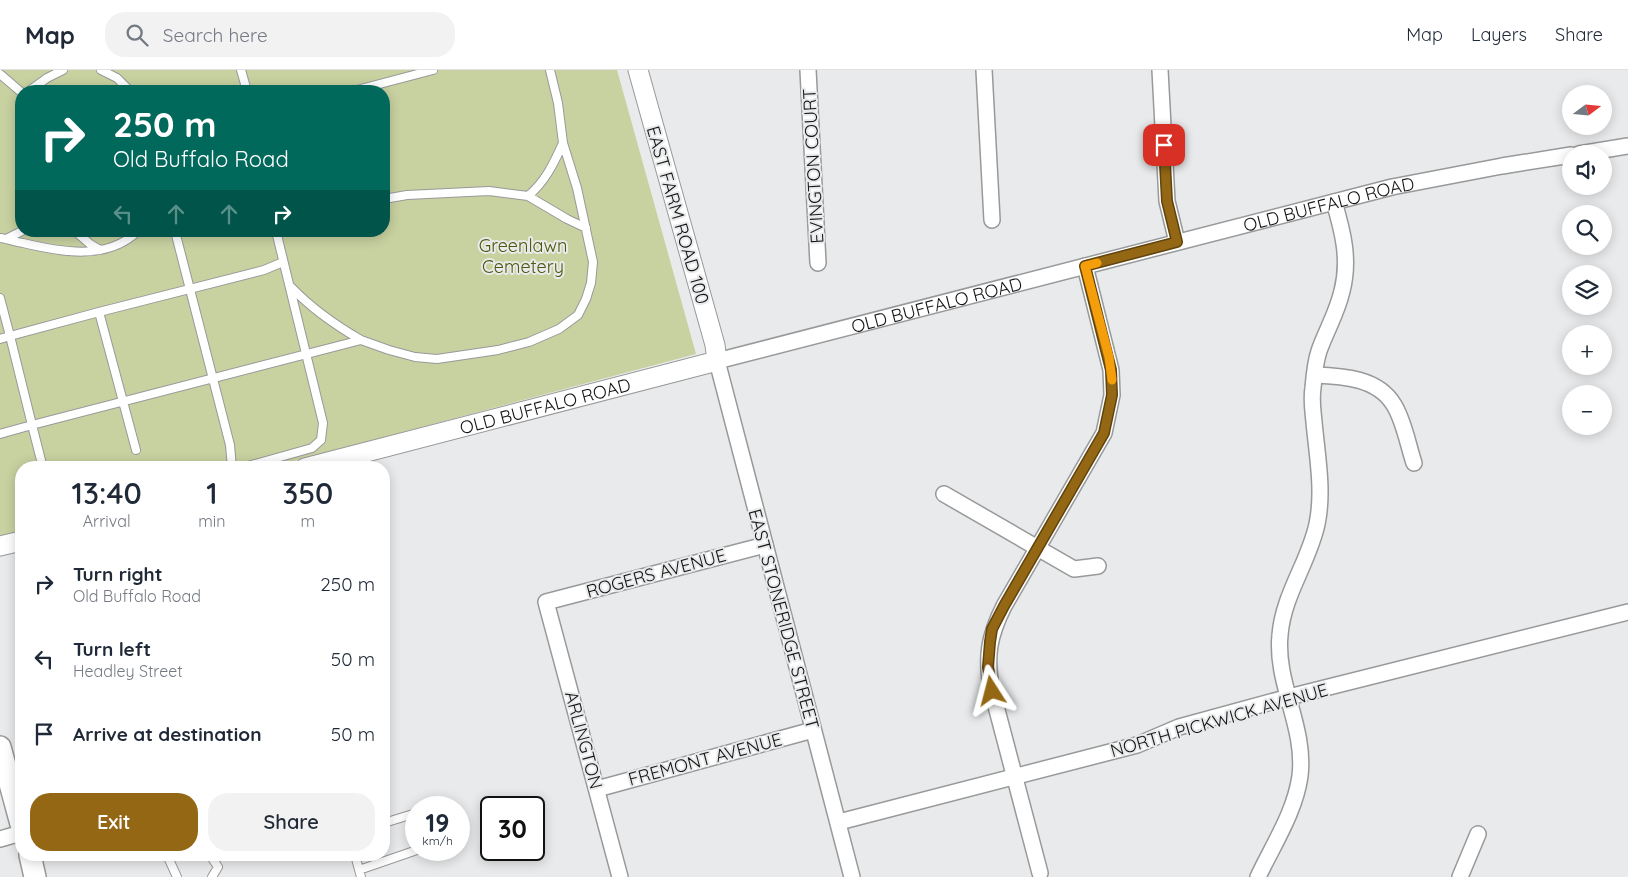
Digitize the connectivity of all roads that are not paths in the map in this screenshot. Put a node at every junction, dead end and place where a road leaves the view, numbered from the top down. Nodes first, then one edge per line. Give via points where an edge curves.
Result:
1 (63, 70) edge
2 (101, 70) edge
3 (241, 70) edge
4 (433, 70) edge
5 (550, 70) edge
6 (638, 70) edge
7 (808, 70) edge
8 (984, 70) edge
9 (1160, 70) edge
10 (0, 74) edge
11 (37, 85) edge
12 (124, 85) edge
13 (245, 85) edge
14 (376, 85) edge
15 (15, 87) edge
16 (563, 143) junction
17 (1628, 146) edge
18 (1612, 149) edge
19 (1562, 157) edge
20 (528, 196) junction
21 (390, 197) edge
22 (1334, 202) junction
23 (992, 220) dead end
24 (586, 228) junction
25 (15, 234) edge
26 (82, 237) edge
27 (132, 237) edge
28 (177, 237) edge
29 (277, 237) edge
30 (3, 238) edge
31 (1177, 242) junction
32 (100, 250) junction
33 (283, 262) junction
34 (818, 263) dead end
35 (1085, 266) junction
36 (289, 286) junction
37 (190, 289) junction
38 (0, 298) edge
39 (99, 312) junction
40 (10, 336) junction
41 (0, 339) edge
42 (361, 340) junction
43 (306, 355) junction
44 (717, 361) junction
45 (1315, 375) junction
46 (213, 379) junction
47 (123, 402) junction
48 (32, 425) junction
49 (0, 434) edge
50 (136, 450) dead end
51 (41, 461) edge
52 (231, 461) edge
53 (266, 461) edge
54 (332, 461) edge
55 (1414, 463) dead end
56 (944, 494) dead end
57 (15, 542) edge
58 (765, 545) junction
59 (0, 546) edge
60 (1037, 549) junction
61 (1098, 566) dead end
62 (546, 602) joint
63 (1628, 612) edge
64 (1289, 697) junction
65 (813, 730) junction
66 (0, 747) edge
67 (1014, 777) junction
68 (597, 789) junction
69 (15, 802) edge
70 (405, 817) edge
71 (390, 822) edge
72 (839, 822) junction
73 (1478, 834) dead end
74 (15, 835) edge
75 (0, 839) edge
76 (405, 855) edge
77 (31, 861) edge
78 (170, 861) edge
79 (214, 861) edge
80 (390, 861) edge
81 (390, 861) edge
82 (360, 873) edge
83 (1040, 873) dead end
84 (35, 877) edge
85 (177, 877) edge
86 (212, 877) edge
87 (620, 877) edge
88 (852, 877) edge
89 (1258, 877) edge
90 (1460, 877) edge

1 - 11 lane
2 - 12 lane
3 - 13 lane
4 - 14 lane
5 - 16 lane
6 - 44 street, EAST FARM ROAD 100
7 - 34 street, EVINGTON COURT
8 - 23 street
9 - 31 street via 1167,201
10 - 15 lane
16 - 20 lane via 551,169
16 - 24 lane
17 - 18 street
19 - 22 street, OLD BUFFALO ROAD via 1416,181
20 - 21 lane via 489,191
20 - 24 lane
22 - 31 street, OLD BUFFALO ROAD
22 - 45 street via 1346,252 1345,278 1339,304 1318,352
24 - 42 lane via 593,262 591,283 578,315 559,329 529,342 498,350 437,359 415,357
25 - 30 lane
26 - 32 lane
27 - 32 lane
28 - 37 lane
29 - 33 lane
30 - 32 lane via 55,250
31 - 35 street, OLD BUFFALO ROAD
33 - 36 lane
33 - 37 lane
35 - 44 street, OLD BUFFALO ROAD
35 - 60 street via 1111,370 1110,408 1104,433
36 - 42 lane via 306,304
36 - 43 lane
37 - 39 lane
37 - 46 lane
38 - 40 lane
39 - 40 lane
39 - 47 lane
40 - 41 lane
40 - 48 lane
42 - 43 lane
43 - 46 lane
43 - 53 lane via 323,423 320,440 312,448
44 - 54 street, OLD BUFFALO ROAD
44 - 58 street, EAST STONERIDGE STREET
45 - 55 street via 1354,379 1384,393 1398,412
45 - 64 street via 1312,390 1320,497 1317,523 1310,550 1288,601 1279,636 1280,660
46 - 47 lane
46 - 52 lane
47 - 48 lane
47 - 50 lane
48 - 49 lane
48 - 51 lane
56 - 60 street
57 - 59 street
58 - 62 street, ROGERS AVENUE
58 - 65 street, EAST STONERIDGE STREET
60 - 61 street via 1074,569
60 - 67 street via 992,629 989,654 991,685
62 - 68 street, ARLINGTON
63 - 64 street, NORTH PICKWICK AVENUE
64 - 67 street, NORTH PICKWICK AVENUE via 1179,727 1137,745
64 - 89 street via 1301,752 1298,787
65 - 68 street, FREMONT AVENUE
65 - 72 street, EAST STONERIDGE STREET
66 - 69 main road
67 - 72 street, NORTH PICKWICK AVENUE
67 - 83 street
68 - 87 street, ARLINGTON
70 - 71 lane
72 - 88 street, EAST STONERIDGE STREET
73 - 90 street
74 - 75 street
76 - 80 lane
77 - 84 main road
78 - 85 lane
79 - 86 lane via 218,868
81 - 82 lane

